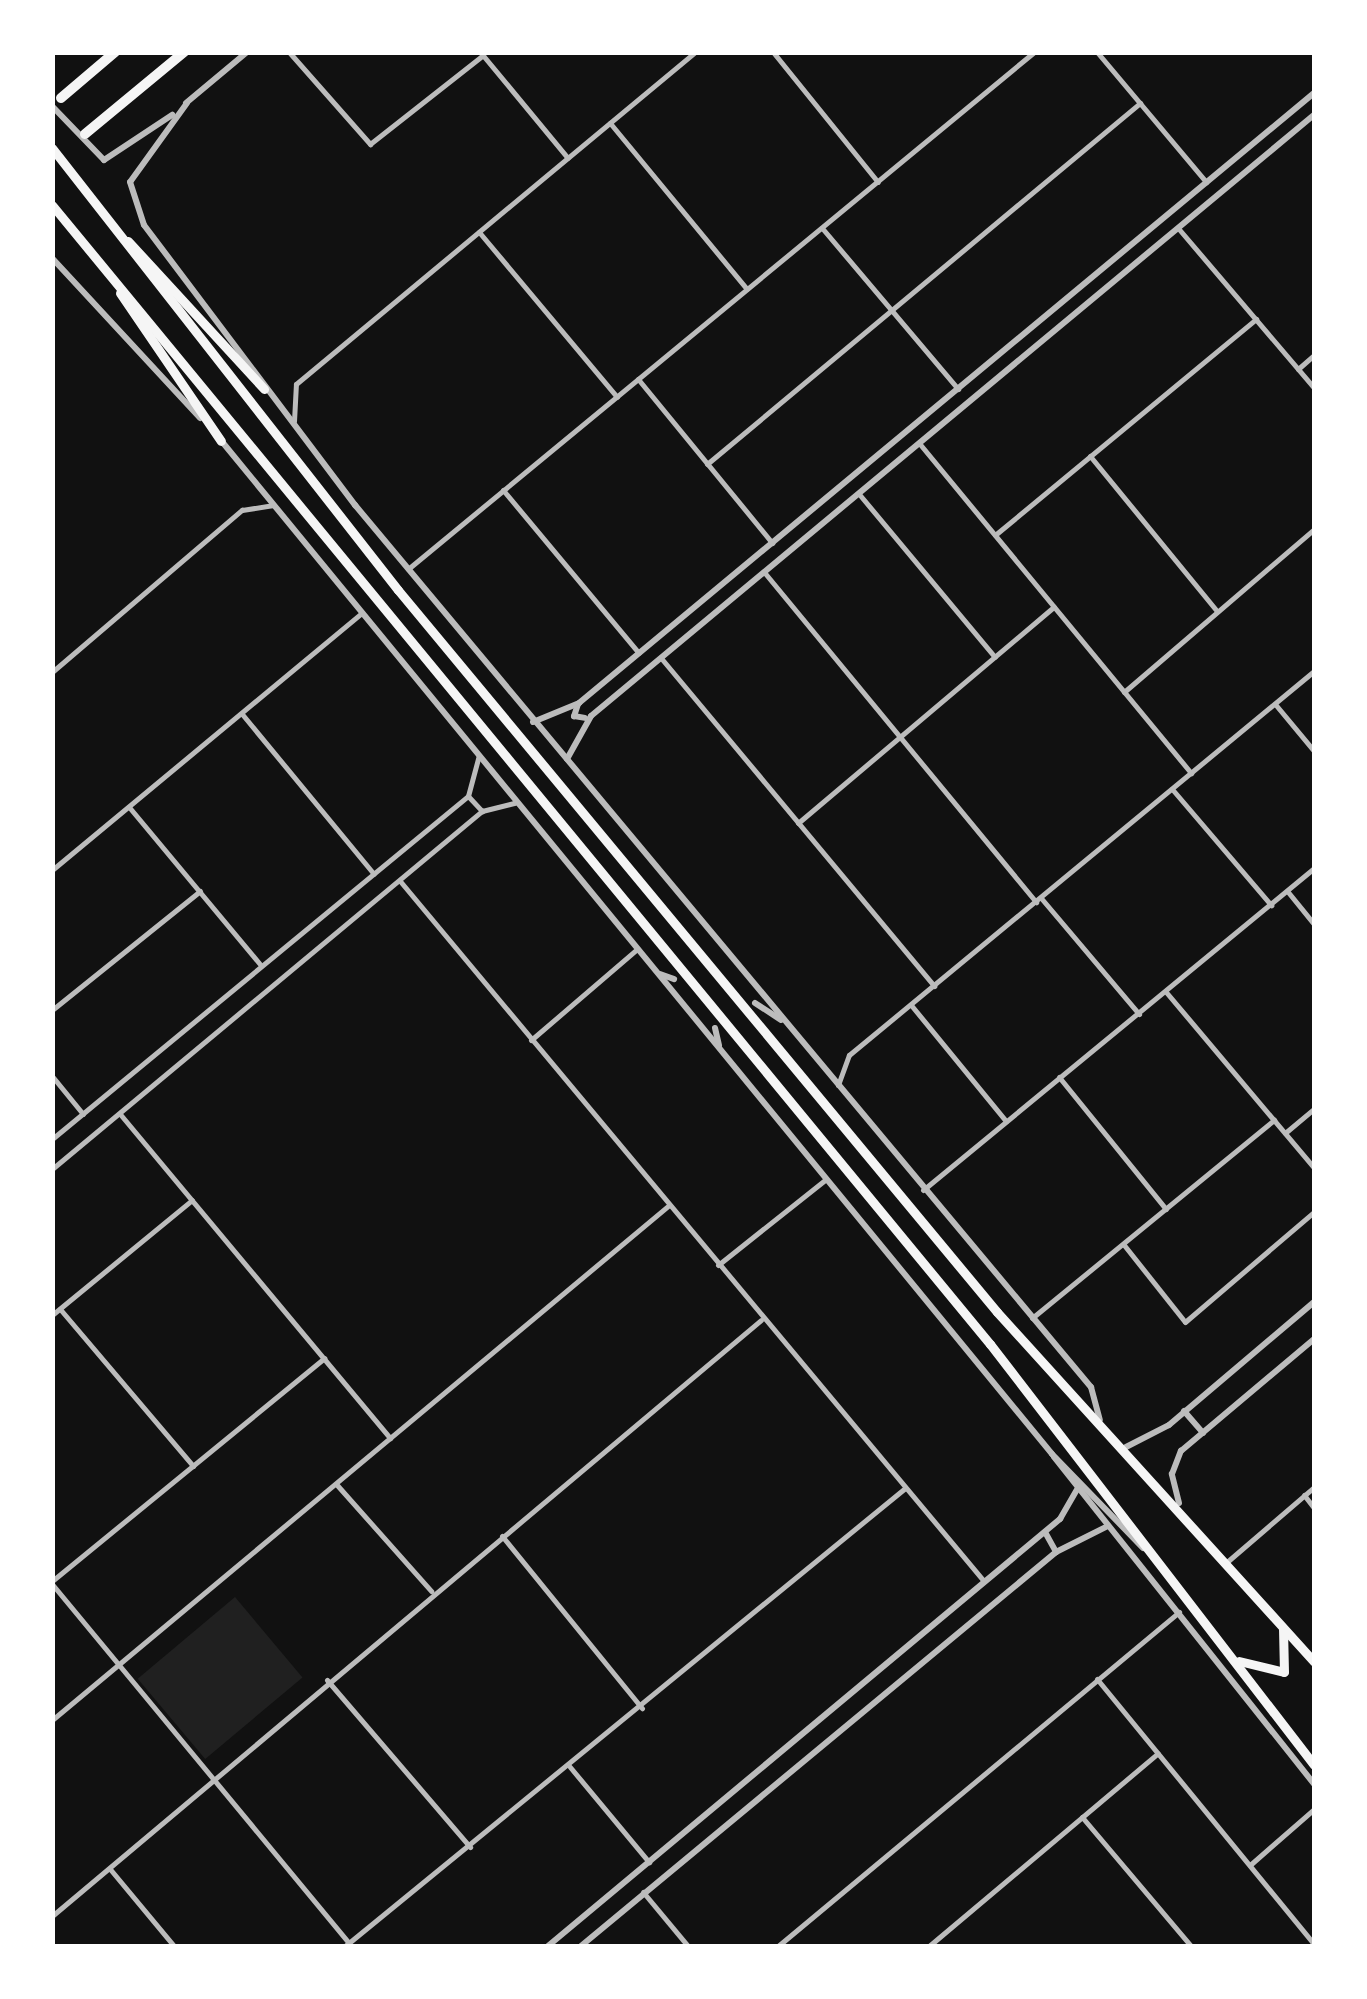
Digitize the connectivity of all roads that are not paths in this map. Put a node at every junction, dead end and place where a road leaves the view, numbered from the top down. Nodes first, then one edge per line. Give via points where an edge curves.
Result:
1 (115, 52) edge
2 (184, 52) edge
3 (247, 52) edge
4 (288, 52) edge
5 (694, 52) edge
6 (772, 52) edge
7 (1034, 52) edge
8 (1097, 52) edge
9 (482, 54) edge
10 (1314, 93) edge
11 (56, 102) edge
12 (187, 103) junction
13 (1140, 103) junction
14 (1314, 114) edge
15 (610, 124) junction
16 (86, 134) dead end
17 (52, 148) edge
18 (568, 158) junction
19 (878, 182) junction
20 (1206, 182) junction
21 (52, 205) edge
22 (822, 228) junction
23 (1178, 228) junction
24 (479, 232) junction
25 (127, 240) junction
26 (96, 257) junction
27 (52, 258) edge
28 (1108, 264) junction
29 (1120, 276) junction
30 (747, 289) junction
31 (891, 310) junction
32 (1256, 319) junction
33 (1314, 356) edge
34 (1298, 369) junction
35 (638, 379) junction
36 (958, 388) junction
37 (1314, 388) edge
38 (264, 389) junction
39 (617, 396) junction
40 (297, 430) junction
41 (221, 440) junction
42 (919, 443) junction
43 (1090, 456) junction
44 (707, 464) junction
45 (503, 490) junction
46 (858, 494) junction
47 (274, 506) junction
48 (1314, 529) edge
49 (995, 535) junction
50 (772, 543) junction
51 (408, 569) junction
52 (764, 572) junction
53 (1054, 607) junction
54 (1217, 611) junction
55 (363, 612) junction
56 (638, 653) junction
57 (995, 657) junction
58 (661, 658) junction
59 (1314, 671) edge
60 (52, 672) edge
61 (1124, 692) junction
62 (579, 703) junction
63 (1275, 704) junction
64 (241, 714) junction
65 (591, 716) junction
66 (533, 722) junction
67 (900, 737) junction
68 (1313, 747) edge
69 (479, 756) junction
70 (568, 758) junction
71 (1191, 773) junction
72 (1172, 789) junction
73 (468, 796) junction
74 (515, 804) junction
75 (129, 807) junction
76 (482, 811) junction
77 (798, 823) junction
78 (1314, 868) edge
79 (52, 870) edge
80 (374, 874) junction
81 (400, 880) junction
82 (200, 891) junction
83 (1287, 891) junction
84 (1039, 900) junction
85 (1271, 905) junction
86 (1314, 924) edge
87 (708, 926) junction
88 (711, 944) dead end
89 (636, 950) junction
90 (260, 964) junction
91 (647, 964) junction
92 (674, 979) dead end
93 (934, 986) junction
94 (1166, 992) junction
95 (755, 1003) dead end
96 (911, 1005) junction
97 (52, 1010) edge
98 (1139, 1014) junction
99 (789, 1027) junction
100 (716, 1028) dead end
101 (531, 1040) junction
102 (722, 1054) junction
103 (52, 1076) edge
104 (1059, 1078) junction
105 (838, 1086) junction
106 (1314, 1109) edge
107 (83, 1114) junction
108 (120, 1114) junction
109 (1274, 1120) junction
110 (1006, 1121) junction
111 (1285, 1134) junction
112 (52, 1139) edge
113 (1314, 1168) edge
114 (52, 1169) edge
115 (825, 1180) junction
116 (922, 1190) junction
117 (192, 1200) junction
118 (668, 1206) junction
119 (1166, 1210) junction
120 (1314, 1212) edge
121 (1124, 1245) junction
122 (718, 1265) junction
123 (1314, 1302) edge
124 (60, 1309) junction
125 (52, 1315) edge
126 (1032, 1318) junction
127 (761, 1320) junction
128 (1314, 1338) edge
129 (324, 1358) junction
130 (1184, 1411) junction
131 (1100, 1420) junction
132 (1203, 1432) junction
133 (390, 1438) junction
134 (1126, 1446) junction
135 (1052, 1454) junction
136 (192, 1466) junction
137 (337, 1485) junction
138 (1314, 1487) edge
139 (904, 1488) junction
140 (1077, 1490) junction
141 (1304, 1495) junction
142 (1179, 1503) junction
143 (1314, 1508) edge
144 (1106, 1527) junction
145 (1044, 1532) junction
146 (501, 1535) junction
147 (1056, 1552) junction
148 (1228, 1561) junction
149 (1164, 1564) junction
150 (983, 1580) junction
151 (52, 1583) edge
152 (431, 1591) junction
153 (1180, 1612) junction
154 (1283, 1627) junction
155 (1236, 1660) junction
156 (1314, 1662) edge
157 (120, 1664) junction
158 (1097, 1679) junction
159 (328, 1680) junction
160 (642, 1708) junction
161 (52, 1720) edge
162 (1158, 1753) junction
163 (1314, 1765) edge
164 (570, 1766) junction
165 (212, 1779) junction
166 (1314, 1784) edge
167 (1314, 1809) edge
168 (1082, 1817) junction
169 (470, 1847) junction
170 (649, 1862) junction
171 (1250, 1865) junction
172 (110, 1870) junction
173 (643, 1892) junction
174 (611, 1895) junction
175 (623, 1910) junction
176 (52, 1916) edge
177 (938, 1938) junction
178 (1312, 1944) edge
179 (347, 1945) edge
180 (174, 1946) edge
181 (548, 1946) edge
182 (580, 1946) edge
183 (688, 1946) edge
184 (778, 1946) edge
185 (929, 1946) edge
186 (945, 1946) edge
187 (1190, 1946) edge

1 - 11 highway
2 - 16 highway
3 - 12 street
4 - 9 street via 370,144
5 - 15 street
6 - 19 street
7 - 19 street
8 - 13 street
9 - 18 street
10 - 20 street
11 - 12 street via 89,152 124,155
12 - 38 street via 136,166 134,207
13 - 20 street
13 - 31 street
14 - 23 street
15 - 18 street
15 - 30 street
17 - 25 main road
18 - 24 street
19 - 22 street
20 - 28 street
21 - 26 main road
22 - 30 street
22 - 31 street
23 - 29 street
23 - 32 street
24 - 39 street
24 - 40 street via 296,384
25 - 38 main road via 152,256
25 - 131 main road via 226,377 997,1312
26 - 41 main road
26 - 149 main road
27 - 41 street
28 - 29 street
28 - 36 street
29 - 42 street
30 - 35 street
31 - 36 street
31 - 44 street
32 - 34 street
32 - 43 street
33 - 34 street
34 - 37 street
35 - 39 street
35 - 44 street
36 - 50 street
38 - 40 street
39 - 45 street
40 - 51 street
41 - 47 street
42 - 46 street
42 - 49 street
43 - 49 street
43 - 54 street
44 - 50 street
45 - 51 street
45 - 56 street
46 - 52 street
46 - 57 street
47 - 55 street
47 - 60 street via 242,510
48 - 54 street
49 - 53 street
50 - 56 street
51 - 66 street
52 - 58 street
52 - 67 street
53 - 57 street
53 - 61 street
54 - 61 street
55 - 64 street
55 - 69 street
56 - 62 street
57 - 67 street
58 - 65 street
58 - 77 street
59 - 63 street
61 - 71 street
62 - 65 street via 575,719
62 - 66 street
63 - 68 street
63 - 71 street
64 - 75 street
64 - 80 street
65 - 70 street
66 - 70 street
67 - 77 street
67 - 84 street
69 - 73 street
69 - 74 street
70 - 87 street
71 - 72 street
72 - 84 street
72 - 85 street
73 - 76 street
73 - 80 street
74 - 76 street
74 - 89 street
75 - 79 street
75 - 82 street
76 - 81 street
77 - 93 street
78 - 83 street
80 - 90 street
81 - 101 street
81 - 108 street
82 - 90 street
82 - 97 street
83 - 85 street
83 - 86 street
84 - 93 street
84 - 98 street
85 - 94 street
87 - 88 street
87 - 99 street
89 - 91 street
89 - 101 street
90 - 107 street
91 - 92 street
91 - 102 street
93 - 96 street
94 - 98 street
94 - 109 street
95 - 99 street
96 - 105 street via 840,1065
96 - 110 street
98 - 104 street
99 - 105 street
100 - 102 street
101 - 118 street
102 - 115 street
103 - 107 street
104 - 110 street
104 - 119 street
105 - 116 street
106 - 111 street
107 - 112 street
108 - 114 street
108 - 117 street
109 - 111 street
109 - 119 street
110 - 116 street
111 - 113 street
115 - 122 street
115 - 135 street
116 - 126 street
117 - 124 street
117 - 129 street
118 - 122 street
118 - 133 street
119 - 121 street
120 - 121 street via 1184,1322
121 - 126 street
122 - 127 street
123 - 130 street
124 - 125 street
124 - 136 street
126 - 131 street via 1091,1387
127 - 139 street
127 - 146 street
128 - 132 street
129 - 133 street
129 - 136 street
130 - 132 street
130 - 134 street
131 - 134 main road
132 - 142 street via 1174,1466
133 - 137 street
134 - 142 main road
135 - 140 street
135 - 149 street via 1068,1460 1122,1533
136 - 151 street
137 - 152 street
137 - 157 street
138 - 141 street
139 - 150 street
139 - 160 street
140 - 144 street
140 - 145 street
141 - 143 street
141 - 148 street
142 - 148 main road
144 - 147 street
144 - 153 street
145 - 147 street
145 - 150 street
146 - 152 street
146 - 160 street
147 - 173 street
148 - 154 main road
149 - 155 main road
150 - 170 street
151 - 157 street
152 - 159 street
153 - 158 street
153 - 166 street
154 - 155 main road via 1289,1662 1280,1675
154 - 156 main road
155 - 163 main road
157 - 161 street
157 - 165 street
158 - 162 street
158 - 184 street
159 - 165 street
159 - 169 street
160 - 164 street
162 - 168 street
162 - 171 street
164 - 169 street
164 - 170 street
165 - 172 street
165 - 179 street
167 - 171 street
168 - 177 street
168 - 187 street
169 - 179 street
170 - 174 street
171 - 178 street
172 - 176 street
172 - 180 street
173 - 175 street
173 - 183 street
174 - 175 street
174 - 181 street
175 - 182 street
177 - 185 street
177 - 186 street

